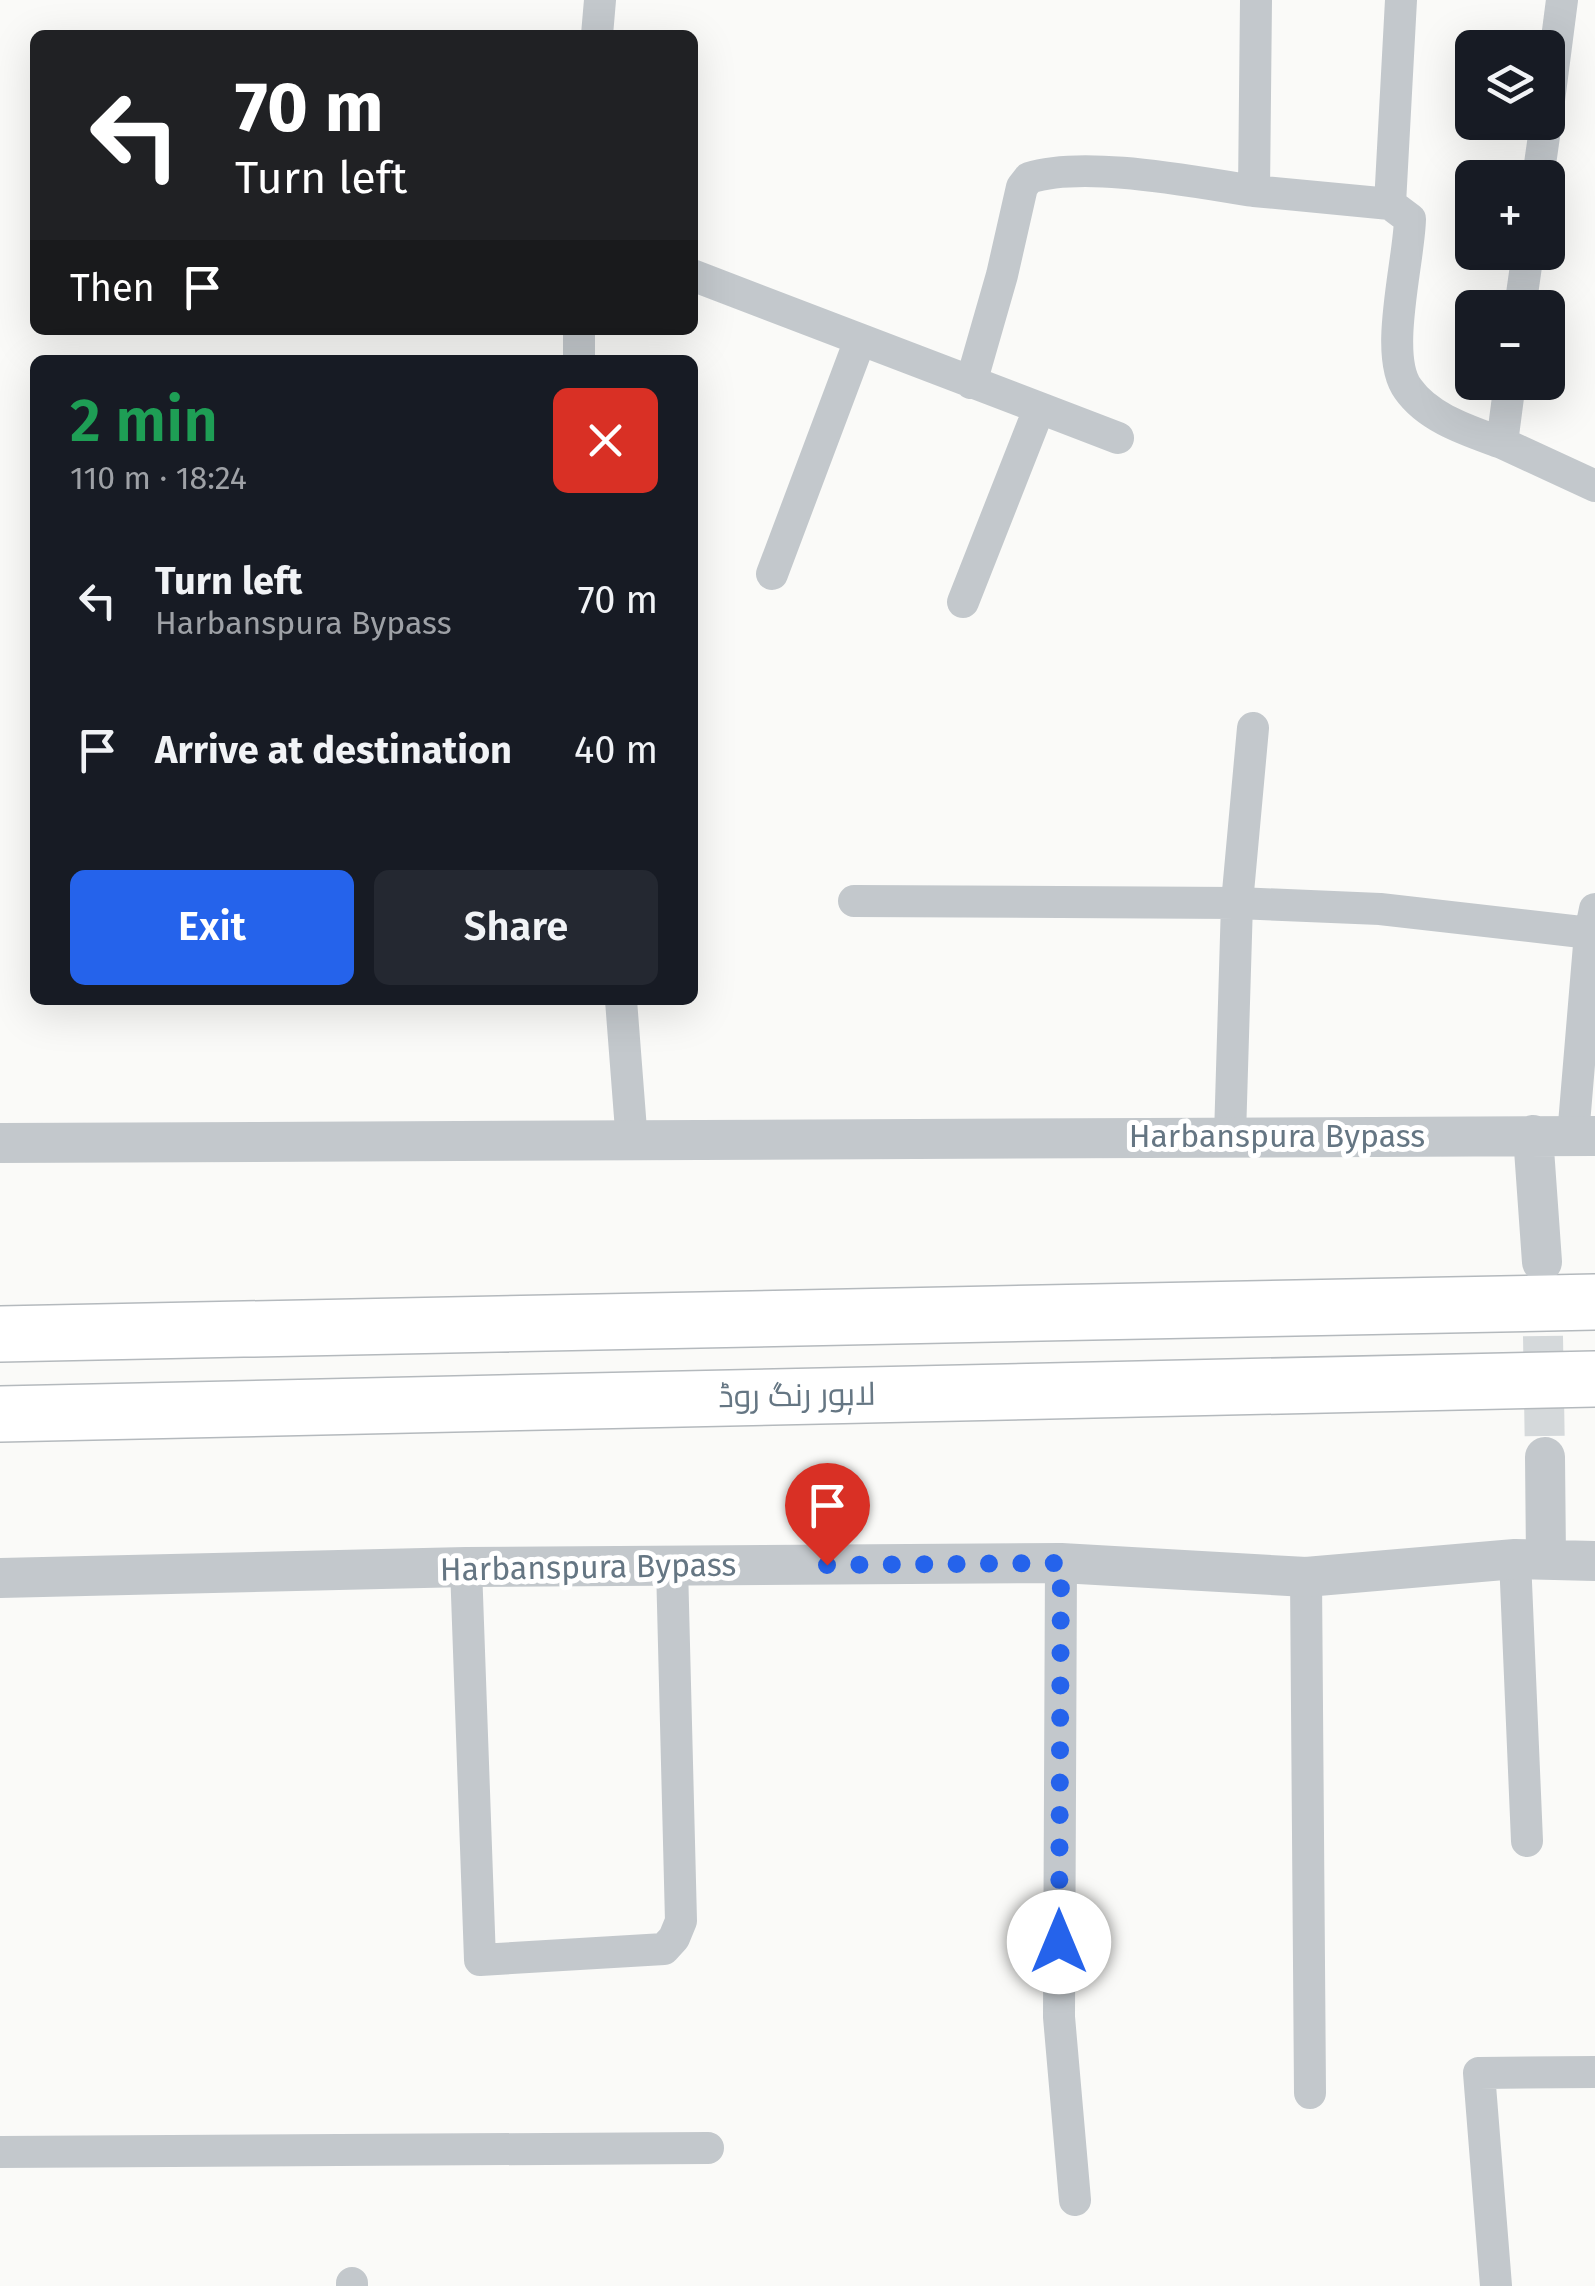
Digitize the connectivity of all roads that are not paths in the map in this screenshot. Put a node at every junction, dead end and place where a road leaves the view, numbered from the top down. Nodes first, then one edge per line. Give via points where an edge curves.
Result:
1 (600, 0) edge
2 (1256, 0) edge
3 (1402, 0) edge
4 (1562, 0) edge
5 (597, 30) edge
6 (1558, 30) edge
7 (1254, 190) junction
8 (1390, 204) junction
9 (698, 277) edge
10 (860, 340) junction
11 (971, 384) junction
12 (1508, 400) edge
13 (1039, 409) junction
14 (1118, 438) dead end
15 (1502, 443) junction
16 (1595, 486) edge
17 (772, 574) dead end
18 (963, 602) dead end
19 (1253, 728) dead end
20 (854, 901) dead end
21 (1237, 902) junction
22 (1592, 921) edge
23 (621, 1005) edge
24 (1230, 1136) junction
25 (1567, 1136) edge
26 (632, 1143) junction
27 (0, 1144) edge
28 (1542, 1262) tunnel mouth
29 (1595, 1302) edge
30 (0, 1334) edge
31 (1595, 1379) edge
32 (0, 1414) edge
33 (1545, 1457) tunnel mouth
34 (1530, 1559) junction
35 (1595, 1561) edge
36 (1061, 1563) junction
37 (672, 1566) junction
38 (466, 1568) junction
39 (0, 1578) edge
40 (1306, 1578) junction
41 (1528, 1841) dead end
42 (1595, 2072) edge
43 (1310, 2093) dead end
44 (708, 2148) dead end
45 (0, 2152) edge
46 (1075, 2200) dead end
47 (1496, 2286) edge

1 - 5 street
2 - 7 street
3 - 8 street
4 - 6 street
7 - 8 street
7 - 11 street via 1145,174 1029,178
8 - 15 street via 1410,220 1396,349 1401,377 1434,412
9 - 10 street
10 - 11 street
10 - 17 street
11 - 13 street
12 - 15 street
13 - 14 street
13 - 18 street
15 - 16 street
19 - 21 street
20 - 21 street
21 - 22 street
21 - 24 street
22 - 25 street
23 - 26 street
24 - 25 street, Harbanspura Bypass
24 - 26 street, Harbanspura Bypass
25 - 28 street
26 - 27 street, Harbanspura Bypass
29 - 30 highway
31 - 32 highway, لاہور رنگ روڈ
33 - 34 street
34 - 35 street, Harbanspura Bypass
34 - 40 street, Harbanspura Bypass
34 - 41 street
36 - 37 street, Harbanspura Bypass
36 - 40 street, Harbanspura Bypass
36 - 46 street via 1059,2017
37 - 38 street, Harbanspura Bypass
37 - 38 street via 680,1921 674,1938 664,1949 480,1960
38 - 39 street, Harbanspura Bypass
40 - 43 street
42 - 47 street via 1478,2073
44 - 45 street

